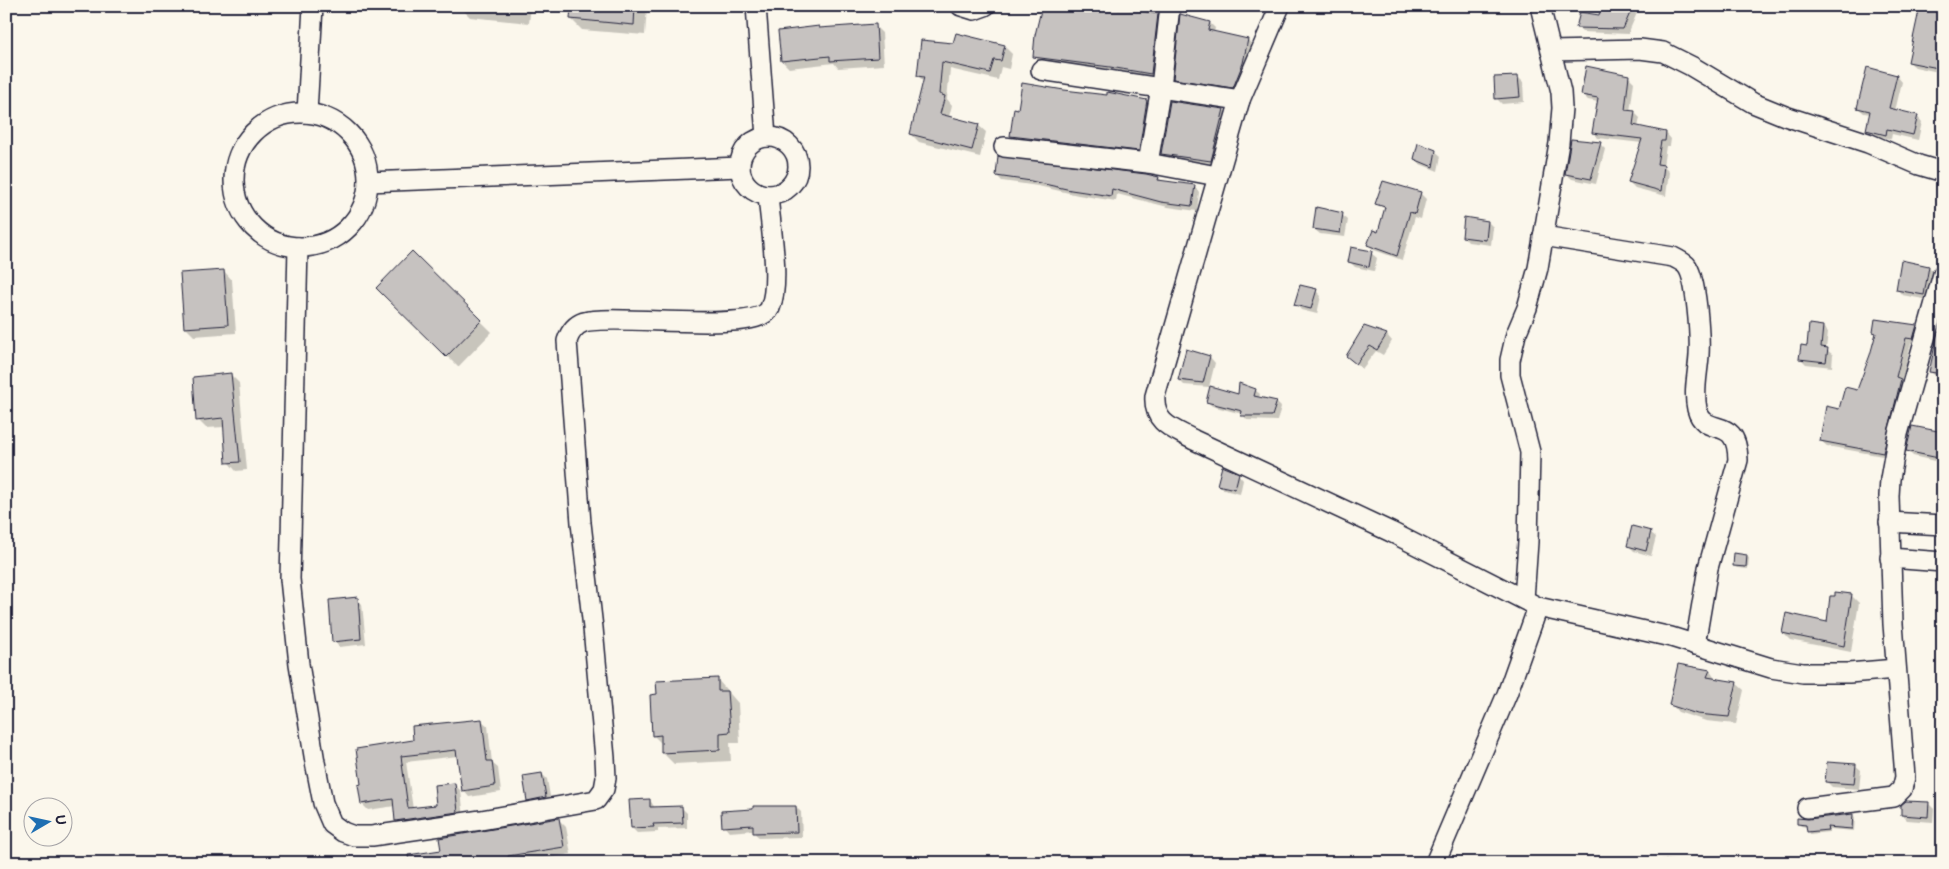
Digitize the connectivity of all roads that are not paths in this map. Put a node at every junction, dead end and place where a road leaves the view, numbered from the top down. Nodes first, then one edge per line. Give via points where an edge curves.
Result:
1 (313, 6) edge
2 (756, 6) edge
3 (961, 6) edge
4 (985, 6) edge
5 (1170, 6) edge
6 (1280, 6) edge
7 (1540, 6) edge
8 (1551, 51) junction
9 (1041, 70) dead end
10 (1160, 87) junction
11 (1240, 100) junction
12 (307, 113) junction
13 (766, 136) junction
14 (1004, 147) dead end
15 (1148, 163) junction
16 (740, 167) junction
17 (1943, 172) edge
18 (1217, 176) junction
19 (368, 182) junction
20 (768, 195) junction
21 (1543, 236) junction
22 (298, 247) junction
23 (1943, 274) edge
24 (1889, 522) junction
25 (1943, 526) edge
26 (1890, 558) junction
27 (1943, 562) edge
28 (1531, 603) junction
29 (1695, 644) junction
30 (1896, 669) junction
31 (1807, 808) dead end
32 (1435, 863) edge

1 - 12 street
2 - 13 street
3 - 4 street via 974,10
5 - 10 street
6 - 11 street
7 - 8 street
8 - 17 street via 1640,48 1663,52 1785,116
8 - 21 street via 1562,108
9 - 10 street
10 - 11 street
10 - 15 street
11 - 18 street
12 - 19 street via 328,118 350,133 364,156
12 - 22 street via 277,116 254,130 239,152 233,177 238,204 252,226 273,242
13 - 16 street via 747,147 741,156
13 - 20 street via 788,143 798,165 790,186
14 - 15 street
15 - 18 street
16 - 19 street
16 - 20 street via 742,178 749,186
18 - 28 street via 1155,396 1154,408 1159,418 1194,440 1391,532
19 - 22 street via 362,208 347,229 324,243
20 - 22 street via 775,273 770,310 753,318 698,323 585,322 576,326 567,341 581,524 602,722 606,778 601,794 596,800 372,836 354,836 332,824 315,762 299,664 290,579
21 - 28 street via 1534,286 1510,360 1510,374 1530,452 1528,542
21 - 29 street via 1673,257 1687,265 1700,330 1696,408 1707,424 1727,430 1734,436 1738,460 1708,568
23 - 24 street via 1898,434 1890,479
24 - 25 street
24 - 26 street
26 - 27 street
26 - 30 street
28 - 29 street
28 - 32 street via 1507,694
29 - 30 street via 1770,668 1802,673
30 - 31 street via 1906,778 1902,789 1894,797

